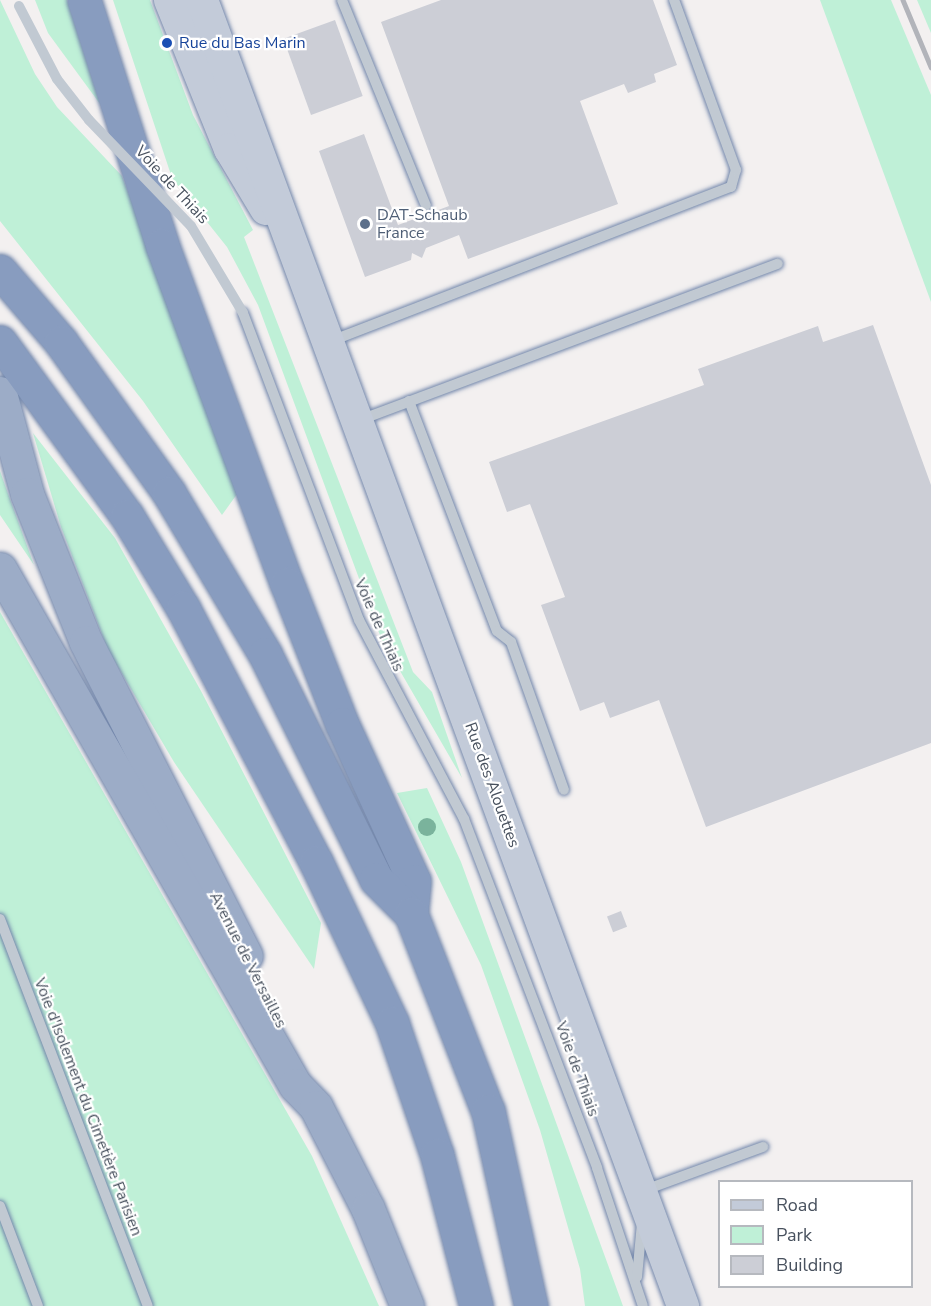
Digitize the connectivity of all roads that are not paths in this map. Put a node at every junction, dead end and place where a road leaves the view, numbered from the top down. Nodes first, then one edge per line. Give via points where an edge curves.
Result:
1 (84, 0) edge
2 (170, 0) edge
3 (202, 0) edge
4 (342, 0) edge
5 (675, 0) edge
6 (18, 3) edge
7 (426, 206) dead end
8 (299, 264) junction
9 (778, 264) dead end
10 (0, 271) edge
11 (0, 342) edge
12 (328, 342) junction
13 (0, 393) edge
14 (409, 401) junction
15 (357, 421) junction
16 (0, 569) edge
17 (564, 790) dead end
18 (411, 914) junction
19 (0, 919) edge
20 (316, 1107) junction
21 (763, 1147) dead end
22 (643, 1195) junction
23 (0, 1206) edge
24 (636, 1280) junction
25 (38, 1306) edge
26 (148, 1306) edge
27 (406, 1306) edge
28 (476, 1306) edge
29 (531, 1306) edge
30 (643, 1306) edge
31 (683, 1306) edge

1 - 18 highway via 162,245 299,616 414,881
2 - 8 main road via 230,149
3 - 8 main road
4 - 7 lane
5 - 12 lane via 736,170 731,187
6 - 24 lane, Voie de Thiais, bridge via 57,79 89,120 191,225 243,313 359,620 464,819
8 - 12 main road, Rue des Alouettes
9 - 14 lane
10 - 18 highway via 61,342 169,493 265,654 376,879
11 - 28 highway via 127,516 183,608 316,862 392,1023 437,1155
12 - 15 main road, Rue des Alouettes
13 - 20 highway, Avenue de Versailles via 53,565 174,816 309,1079
14 - 15 lane
14 - 17 lane via 496,631 511,642
15 - 22 main road, Rue des Alouettes
16 - 20 highway via 296,1085
18 - 29 highway via 488,1111
19 - 26 lane, Voie d'Isolement du Cimetière Parisien
20 - 27 highway via 368,1209
21 - 22 lane
22 - 24 lane
22 - 31 main road, Rue des Alouettes
23 - 25 lane
24 - 30 lane, Voie de Thiais

